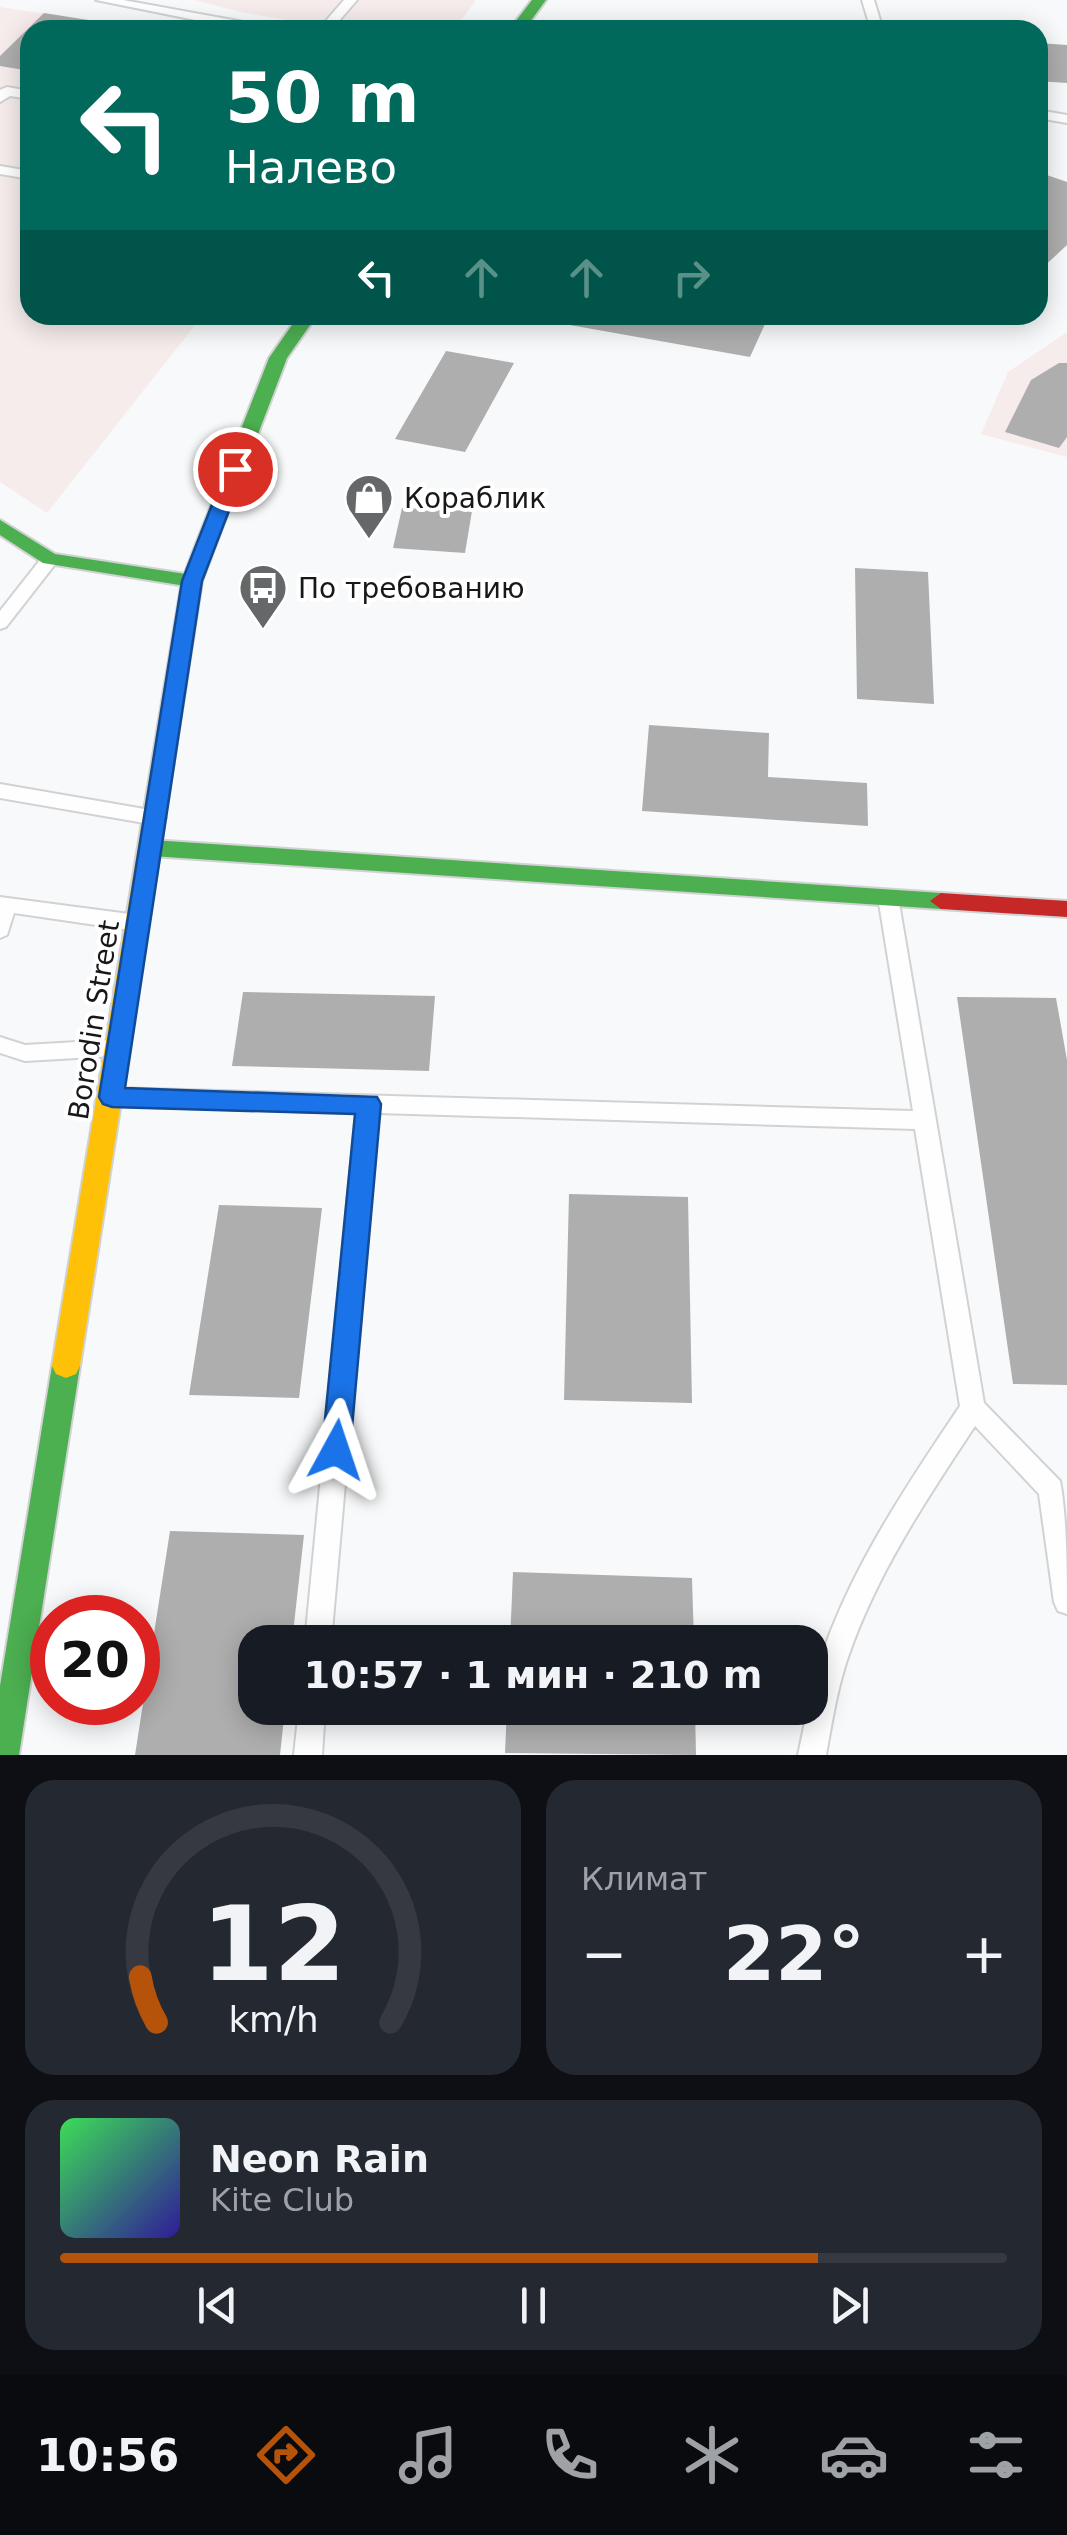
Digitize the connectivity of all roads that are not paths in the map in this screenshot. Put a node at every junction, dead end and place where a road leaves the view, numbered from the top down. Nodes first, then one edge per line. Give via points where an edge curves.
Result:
1 (102, 0) edge
2 (351, 0) edge
3 (211, 20) edge
4 (333, 20) edge
5 (301, 325) edge
6 (0, 526) edge
7 (50, 559) junction
8 (192, 581) junction
9 (0, 622) edge
10 (0, 791) edge
11 (157, 818) junction
12 (152, 848) junction
13 (888, 897) junction
14 (3, 905) edge
15 (1067, 909) edge
16 (140, 923) junction
17 (0, 930) edge
18 (0, 1045) edge
19 (120, 1047) junction
20 (112, 1097) junction
21 (368, 1104) junction
22 (925, 1120) junction
23 (973, 1408) junction
24 (1067, 1602) edge
25 (320, 1625) edge
26 (8, 1679) edge
27 (311, 1725) edge
28 (4, 1755) edge
29 (308, 1755) edge
30 (812, 1755) edge

1 - 3 lane
2 - 4 lane
5 - 8 street, Borodin Street via 278,358
6 - 7 street
7 - 8 street
7 - 9 lane
8 - 11 street, Borodin Street
10 - 11 lane
11 - 12 street, Borodin Street
12 - 13 street
12 - 16 street, Borodin Street
13 - 15 street
13 - 22 lane
14 - 16 lane
14 - 17 lane
16 - 19 street, Borodin Street
18 - 19 lane via 25,1053
19 - 20 street, Borodin Street
20 - 21 lane
20 - 26 street, Borodin Street
21 - 22 lane
21 - 25 lane
22 - 23 lane
23 - 24 lane via 1050,1489
23 - 30 lane via 863,1586 834,1659
26 - 28 street, Borodin Street
27 - 29 lane

